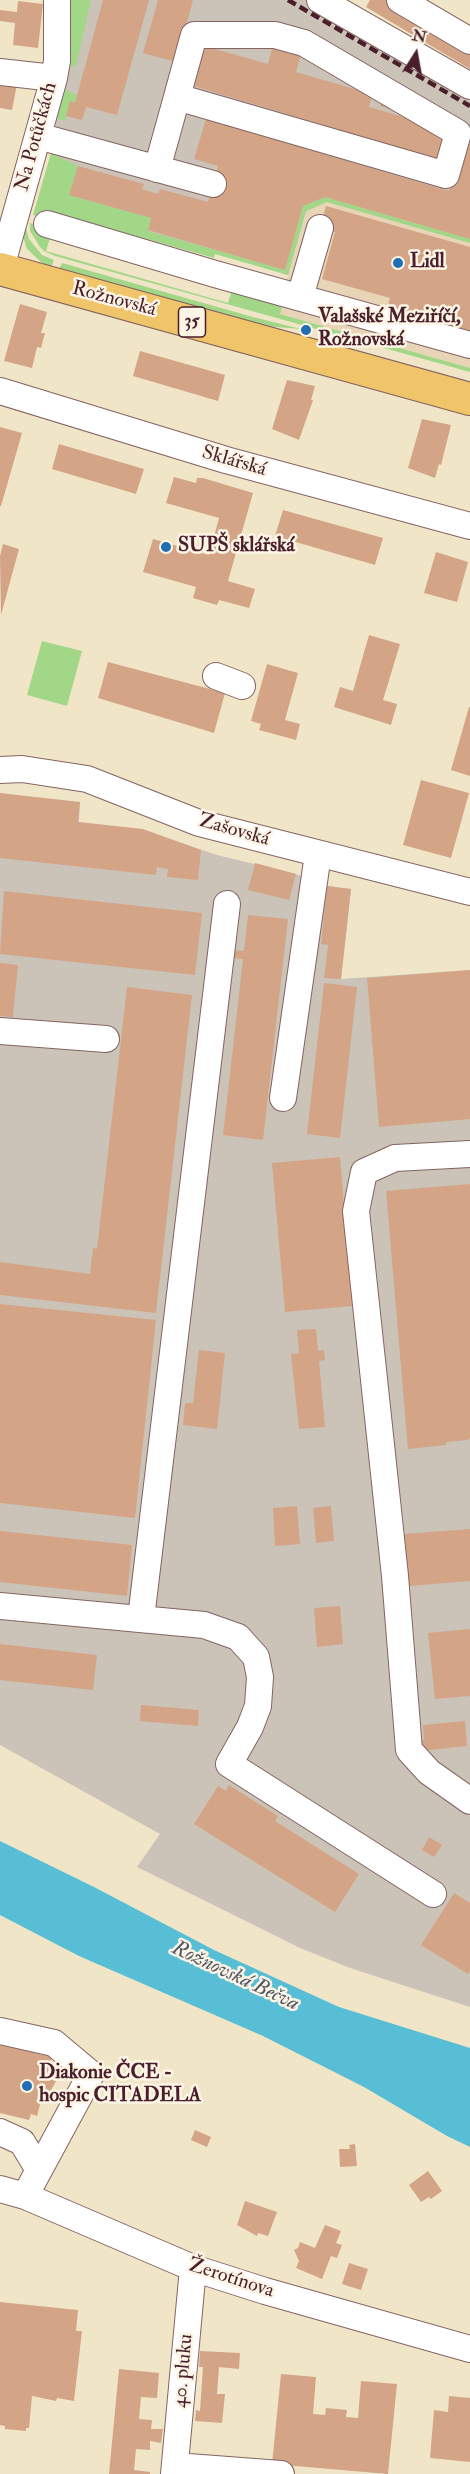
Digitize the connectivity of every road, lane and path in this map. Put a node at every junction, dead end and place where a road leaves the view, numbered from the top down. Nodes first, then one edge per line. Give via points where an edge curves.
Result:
1 (57, 0) edge
2 (400, 0) edge
3 (338, 3) edge
4 (470, 41) edge
5 (0, 72) edge
6 (54, 78) junction
7 (470, 86) edge
8 (177, 97) junction
9 (38, 136) junction
10 (157, 169) junction
11 (213, 184) dead end
12 (47, 224) dead end
13 (320, 228) dead end
14 (0, 270) edge
15 (300, 297) junction
16 (470, 345) edge
17 (0, 391) edge
18 (470, 399) edge
19 (470, 526) edge
20 (216, 676) dead end
21 (242, 686) dead end
22 (0, 770) edge
23 (318, 854) junction
24 (470, 892) edge
25 (227, 904) dead end
26 (0, 1031) edge
27 (106, 1039) dead end
28 (283, 1098) dead end
29 (470, 1155) edge
30 (0, 1606) edge
31 (141, 1618) junction
32 (470, 1802) edge
33 (433, 1894) dead end
34 (0, 2031) edge
35 (0, 2132) edge
36 (39, 2169) junction
37 (0, 2188) edge
38 (25, 2196) junction
39 (193, 2268) junction
40 (470, 2349) edge
41 (175, 2470) edge
42 (267, 2473) edge

1 - 6 street, Na Potůčkách
2 - 4 street
3 - 7 street
5 - 6 street
6 - 9 street, Na Potůčkách
8 - 8 street via 446,175 458,134 304,43 275,35 194,35
8 - 10 street
9 - 10 street
9 - 14 street, Na Potůčkách
10 - 11 street
12 - 15 street
13 - 15 street
14 - 18 main road, Rožnovská / 35
15 - 16 street
17 - 19 street, Sklářská via 226,460
20 - 21 street
22 - 23 street, Zašovská via 22,769 87,779 200,823
23 - 24 street, Zašovská
23 - 28 street
25 - 31 street
26 - 27 street
29 - 32 street via 396,1158 364,1172 357,1211 409,1750 429,1772
30 - 31 street
31 - 33 street via 204,1624 238,1637 256,1657 260,1677 258,1706 230,1764
34 - 36 street via 54,2043 91,2074
35 - 36 street via 22,2142
36 - 38 street
37 - 38 street, Žerotínova
38 - 39 street, Žerotínova
39 - 40 street, Žerotínova
39 - 41 street, 40. pluku
41 - 42 street

